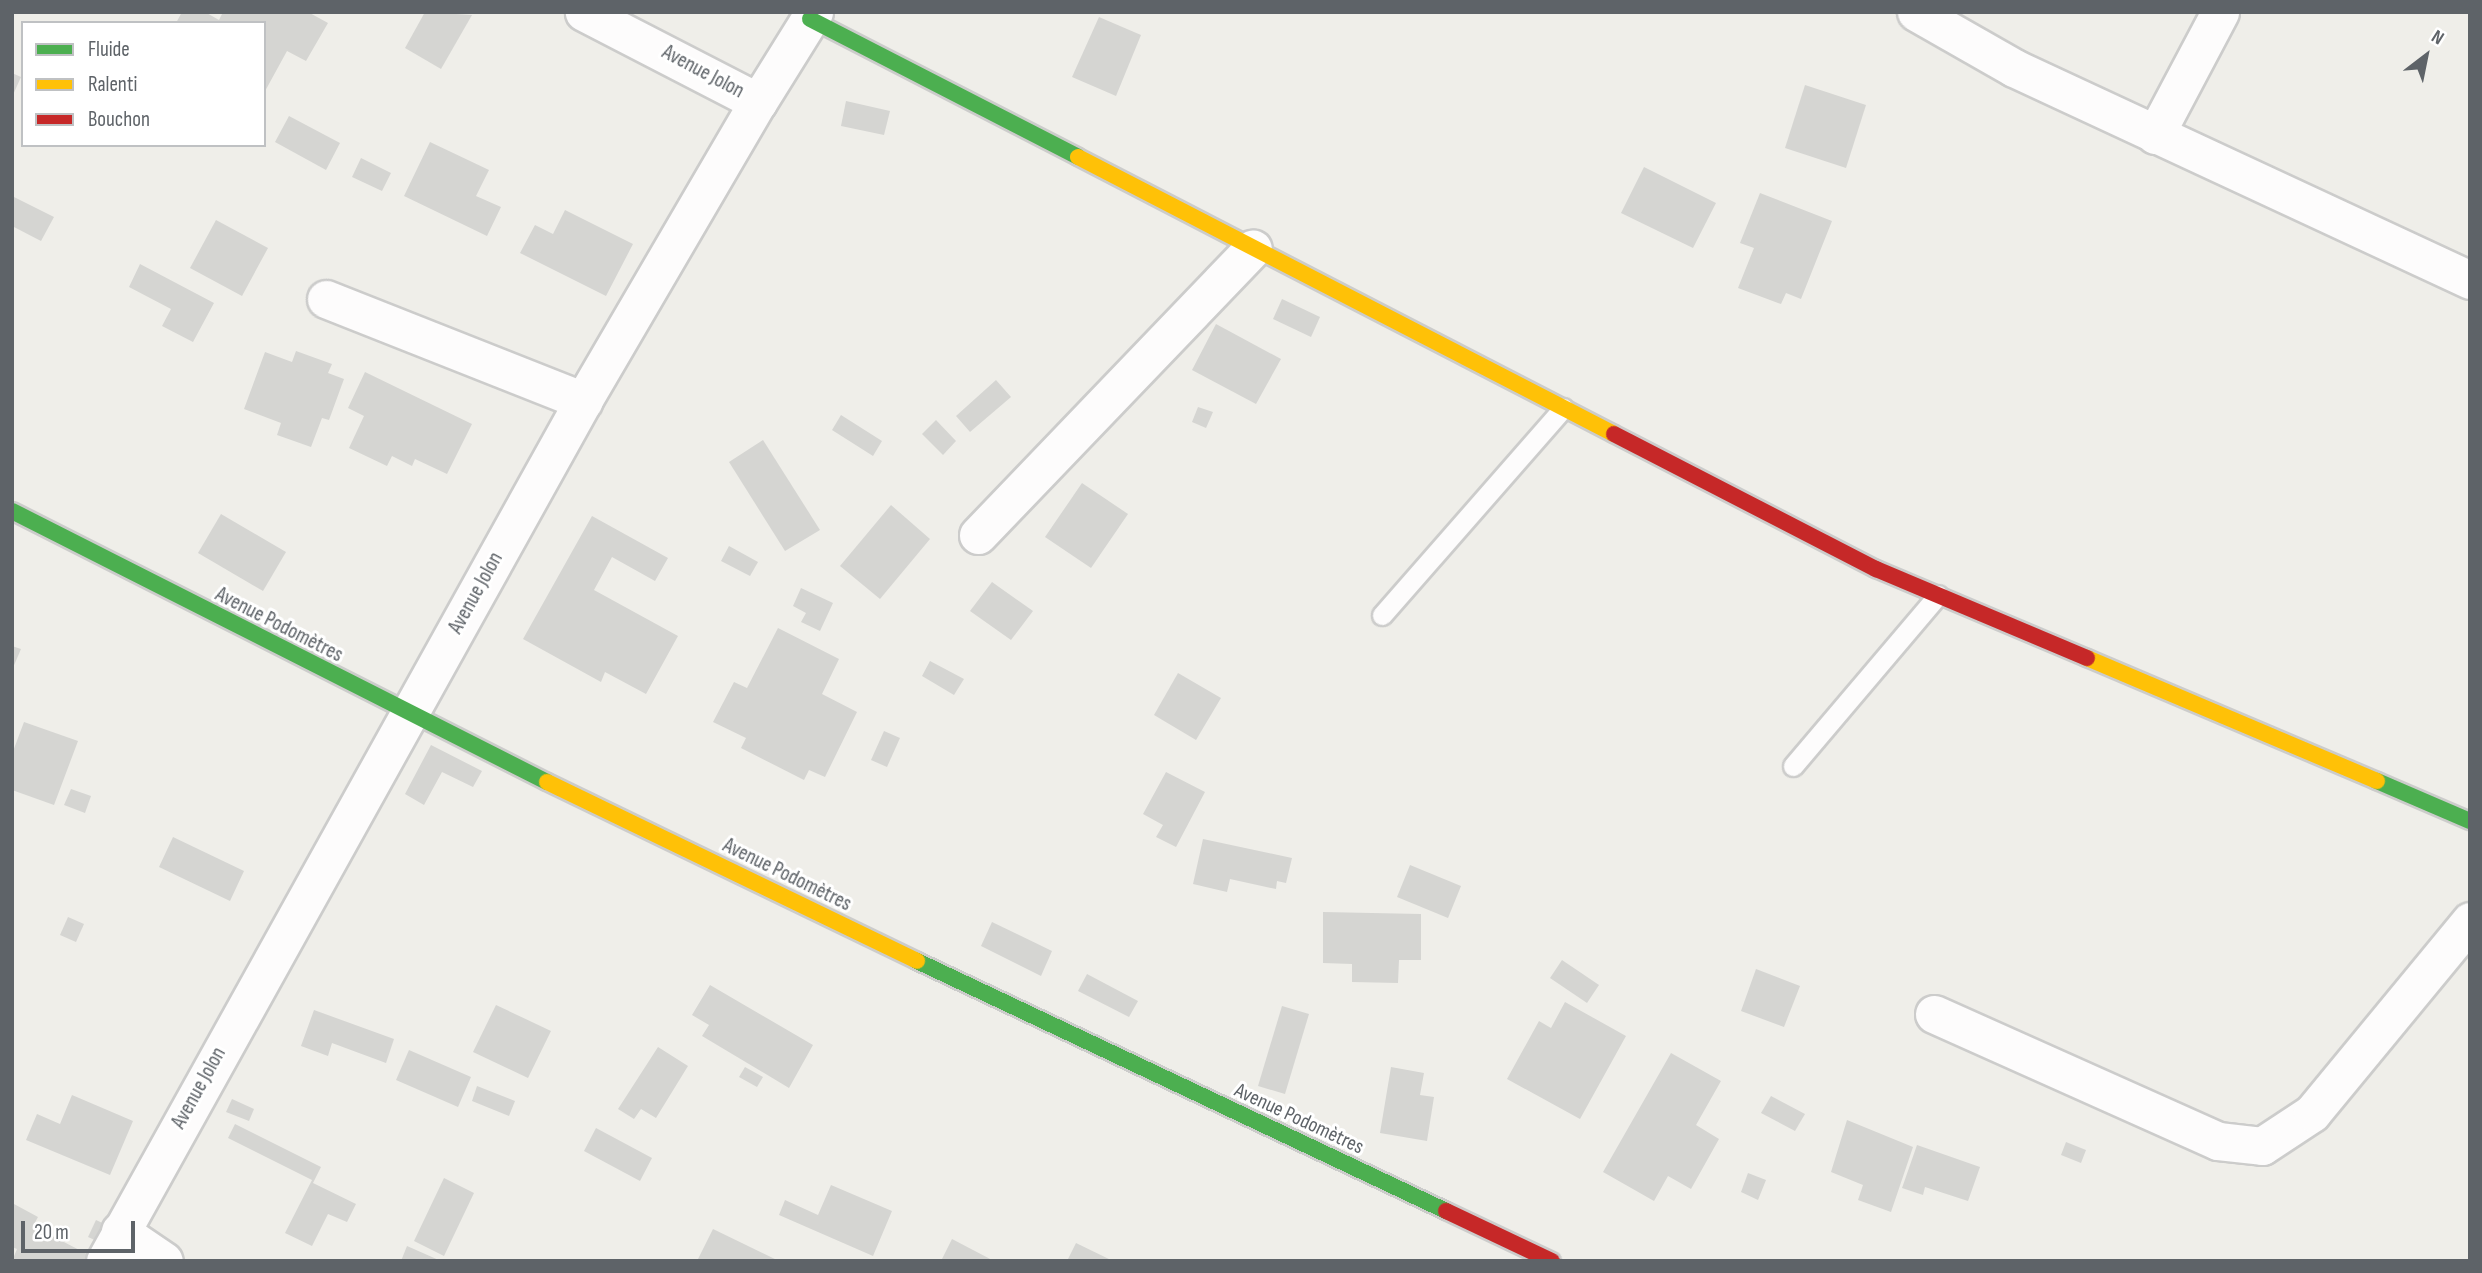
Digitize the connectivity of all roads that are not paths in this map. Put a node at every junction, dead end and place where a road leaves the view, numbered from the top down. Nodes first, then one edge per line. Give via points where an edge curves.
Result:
1 (584, 12) edge
2 (1916, 12) edge
3 (2220, 12) edge
4 (812, 16) edge
5 (758, 102) junction
6 (2155, 135) junction
7 (1253, 248) junction
8 (2470, 279) edge
9 (326, 299) dead end
10 (583, 401) junction
11 (1563, 408) junction
12 (12, 511) edge
13 (978, 535) dead end
14 (1938, 595) junction
15 (1382, 615) dead end
16 (409, 715) junction
17 (1793, 766) dead end
18 (2470, 821) edge
19 (2470, 921) edge
20 (1934, 1014) dead end
21 (113, 1246) edge
22 (164, 1261) edge
23 (1552, 1261) edge

1 - 5 street, Avenue Jolon
2 - 6 street via 2014,68
3 - 6 street
4 - 5 street
4 - 7 street
5 - 10 street, Avenue Jolon
6 - 8 street
7 - 11 street
7 - 13 street
9 - 10 street
10 - 16 street, Avenue Jolon
11 - 14 street via 1876,569
11 - 15 lane
12 - 16 street, Avenue Podomètres
14 - 17 lane
14 - 18 street
16 - 21 street, Avenue Jolon
16 - 23 street, Avenue Podomètres via 1018,1010
19 - 20 street via 2312,1113 2262,1146 2218,1140
21 - 22 street

